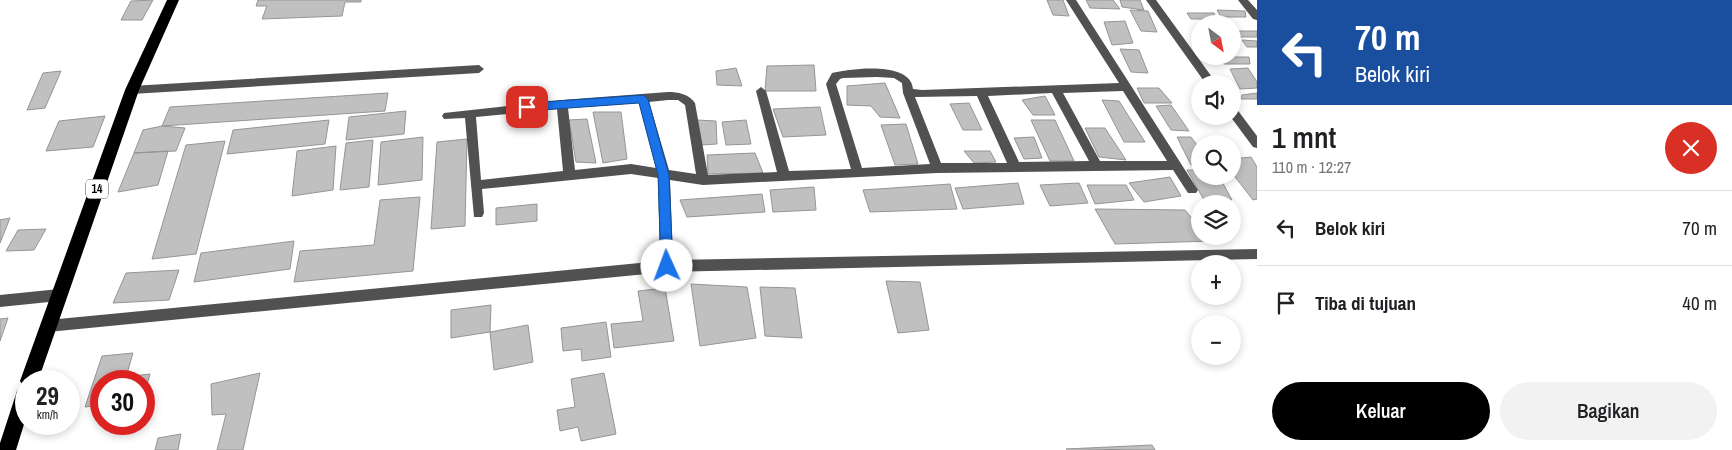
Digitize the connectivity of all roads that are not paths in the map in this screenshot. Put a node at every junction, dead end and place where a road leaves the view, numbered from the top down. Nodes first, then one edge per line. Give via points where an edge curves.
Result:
1 (173, 0) edge
2 (1071, 0) edge
3 (1150, 0) edge
4 (1243, 0) edge
5 (1257, 17) edge
6 (479, 69) dead end
7 (1205, 75) edge
8 (1126, 87) junction
9 (1055, 89) junction
10 (132, 90) junction
11 (761, 90) dead end
12 (980, 92) junction
13 (908, 93) junction
14 (643, 99) junction
15 (562, 104) junction
16 (470, 113) junction
17 (448, 116) dead end
18 (1241, 123) edge
19 (1257, 144) edge
20 (1176, 165) junction
21 (1097, 166) junction
22 (937, 168) junction
23 (1015, 168) junction
24 (858, 173) junction
25 (569, 174) junction
26 (664, 175) junction
27 (784, 176) junction
28 (703, 180) junction
29 (478, 185) junction
30 (1192, 190) dead end
31 (478, 213) dead end
32 (1257, 254) edge
33 (667, 266) junction
34 (59, 295) junction
35 (0, 301) edge
36 (48, 326) junction
37 (33, 370) edge
38 (15, 419) edge
39 (5, 445) edge

1 - 10 highway, 14
2 - 8 street
3 - 7 street
4 - 5 street
6 - 10 street
8 - 9 street
8 - 20 street
9 - 12 street
9 - 21 street
10 - 34 highway, 14
11 - 27 street
12 - 13 street
12 - 23 street
13 - 22 street
13 - 24 street via 906,81 893,74 836,76 832,84
14 - 15 street
14 - 26 street
14 - 28 street via 671,95 685,97 690,103
15 - 16 street
15 - 25 street
16 - 17 street
16 - 29 street
18 - 19 street
20 - 21 street
20 - 30 street
21 - 23 street
22 - 23 street
22 - 24 street
24 - 27 street
25 - 26 street via 631,169
25 - 29 street
26 - 28 street
26 - 33 street
27 - 28 street
29 - 31 street
32 - 33 street
33 - 36 street
34 - 35 street
34 - 36 highway, 14
36 - 37 highway, 14
38 - 39 highway

